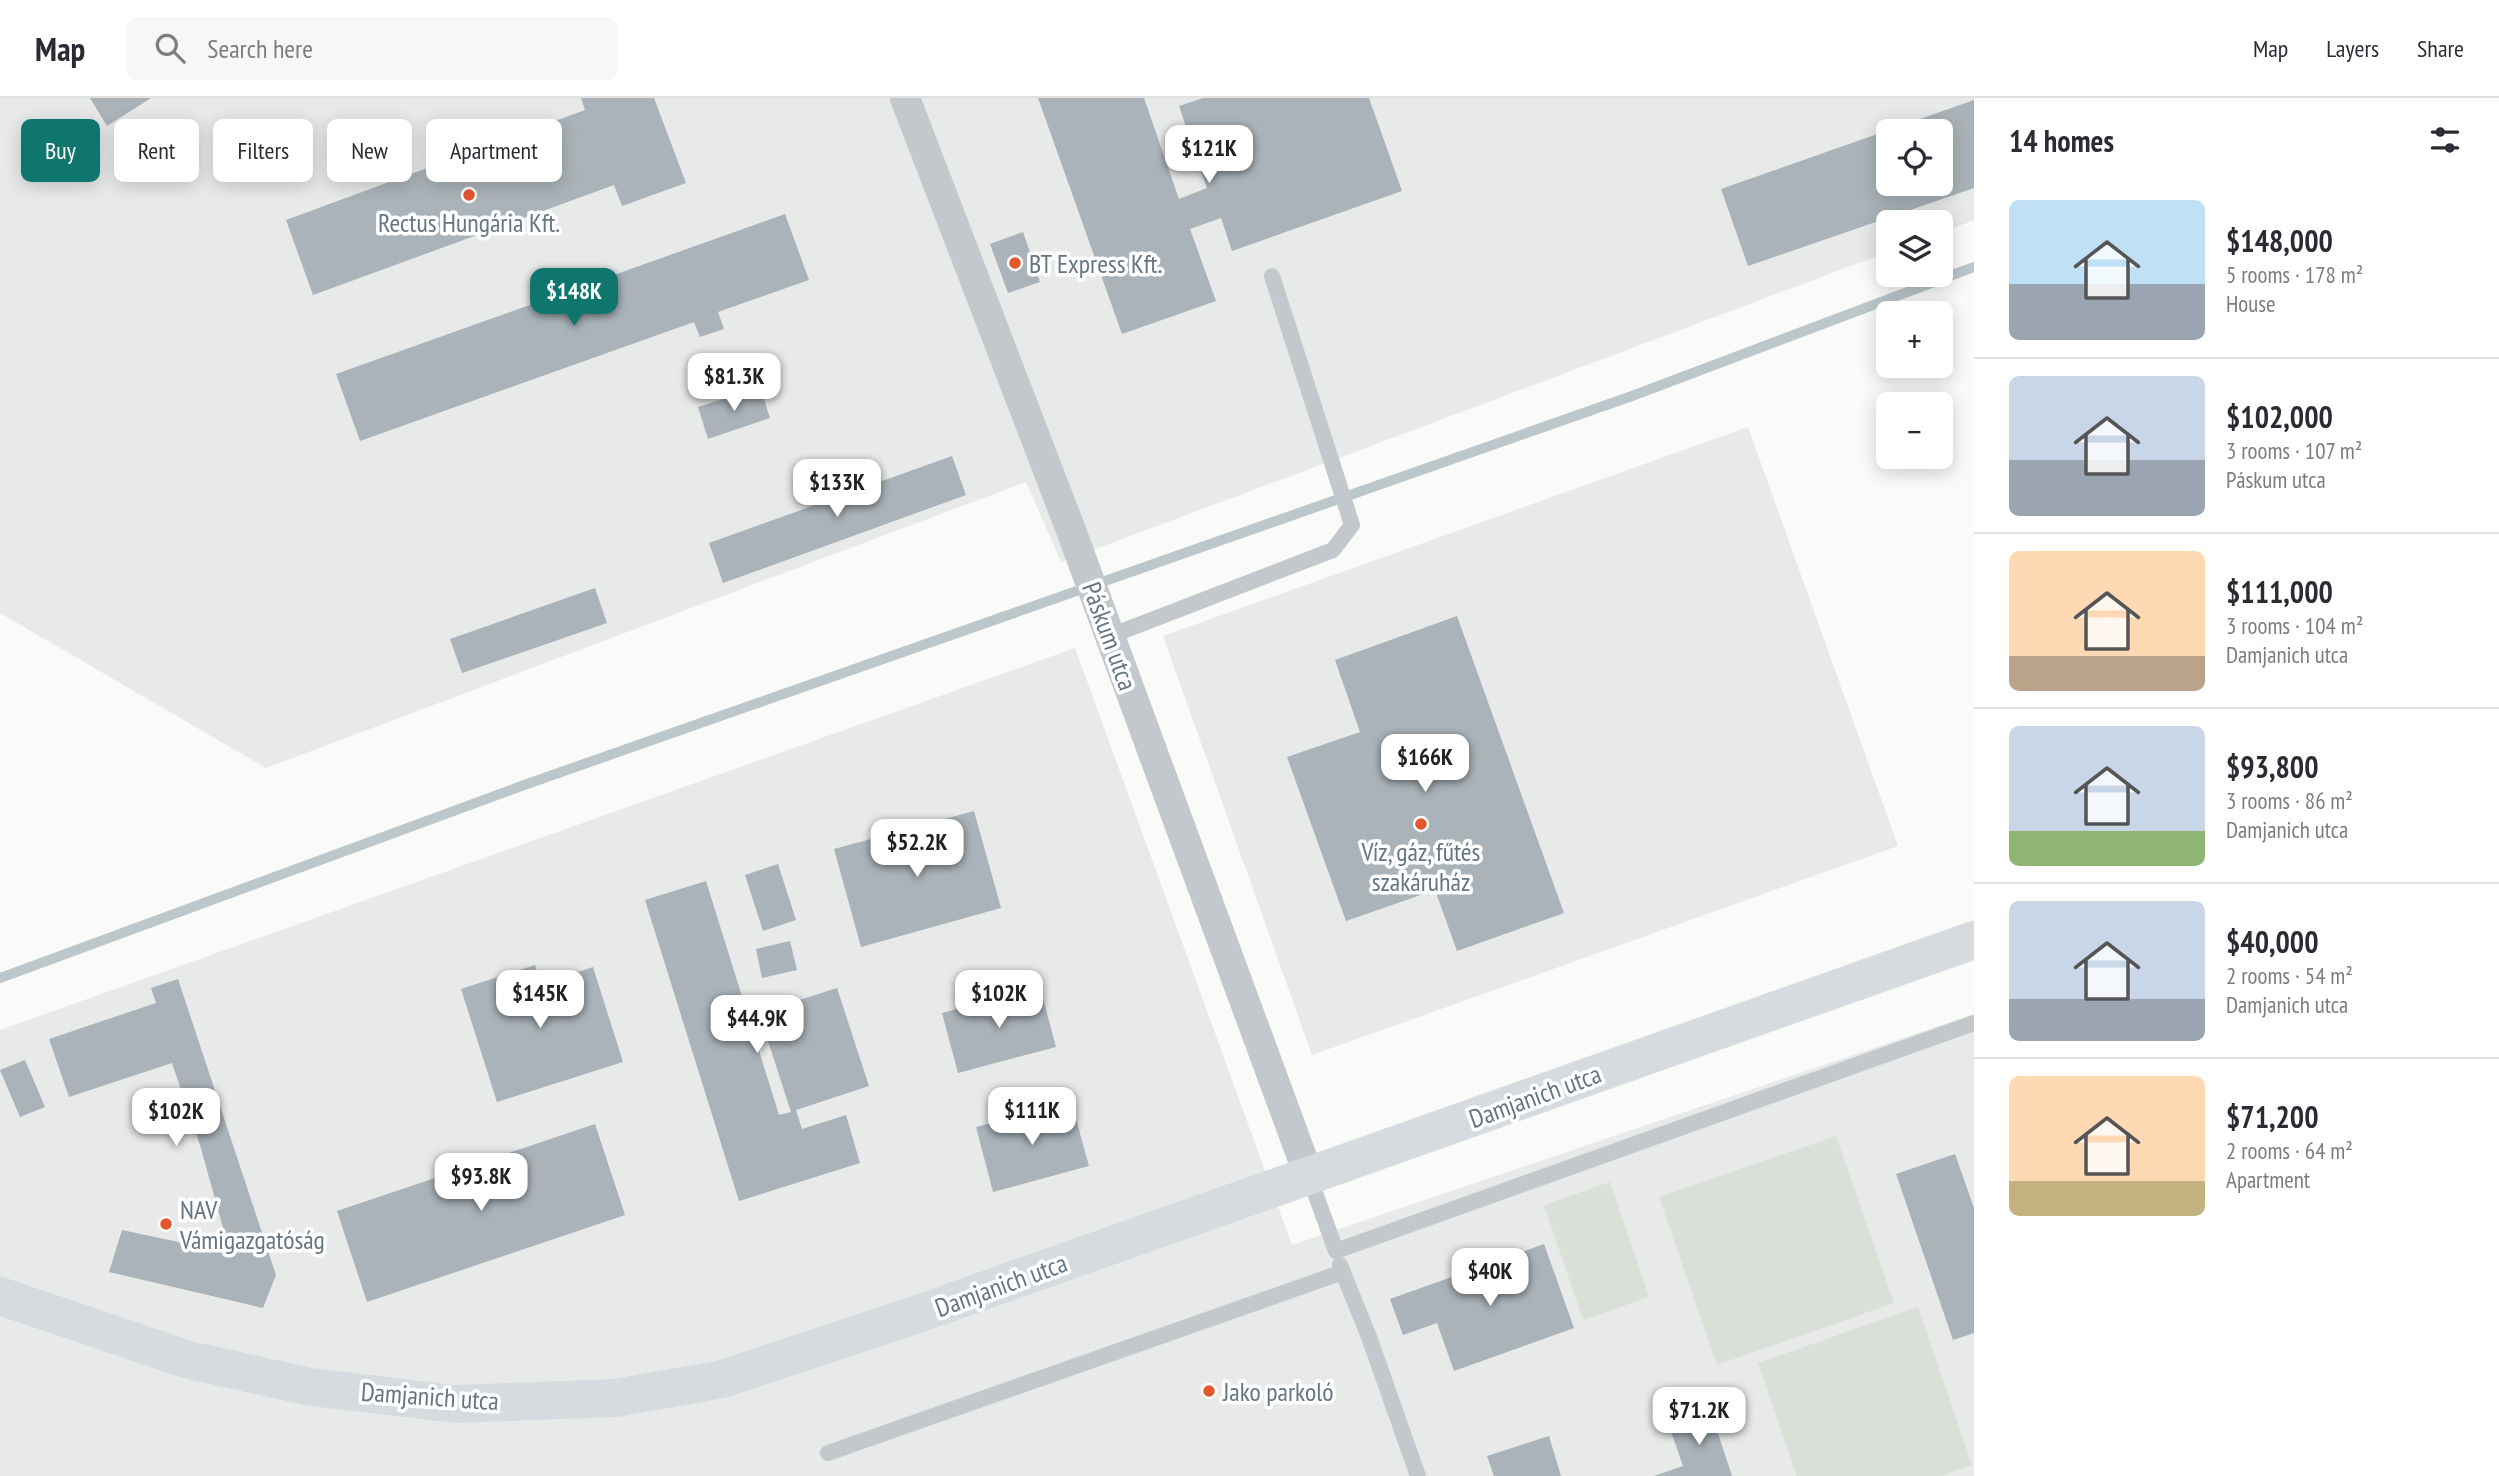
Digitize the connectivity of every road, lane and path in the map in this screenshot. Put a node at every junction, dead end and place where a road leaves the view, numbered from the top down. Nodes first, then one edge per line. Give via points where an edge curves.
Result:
1 (905, 98) edge
2 (1272, 275) dead end
3 (1108, 629) junction
4 (1974, 940) edge
5 (1974, 1023) edge
6 (1309, 1176) junction
7 (1336, 1251) junction
8 (1343, 1272) junction
9 (1, 1301) edge
10 (828, 1453) dead end
11 (1418, 1476) edge

1 - 3 street, Páskum utca
2 - 3 lane via 1352,525 1333,550
3 - 6 street, Páskum utca
4 - 6 main road, Damjanich utca
5 - 7 lane
6 - 7 lane
6 - 9 main road, Damjanich utca via 779,1362 722,1379 616,1398 455,1404 311,1387 189,1360
7 - 8 lane
8 - 10 lane
8 - 11 lane

